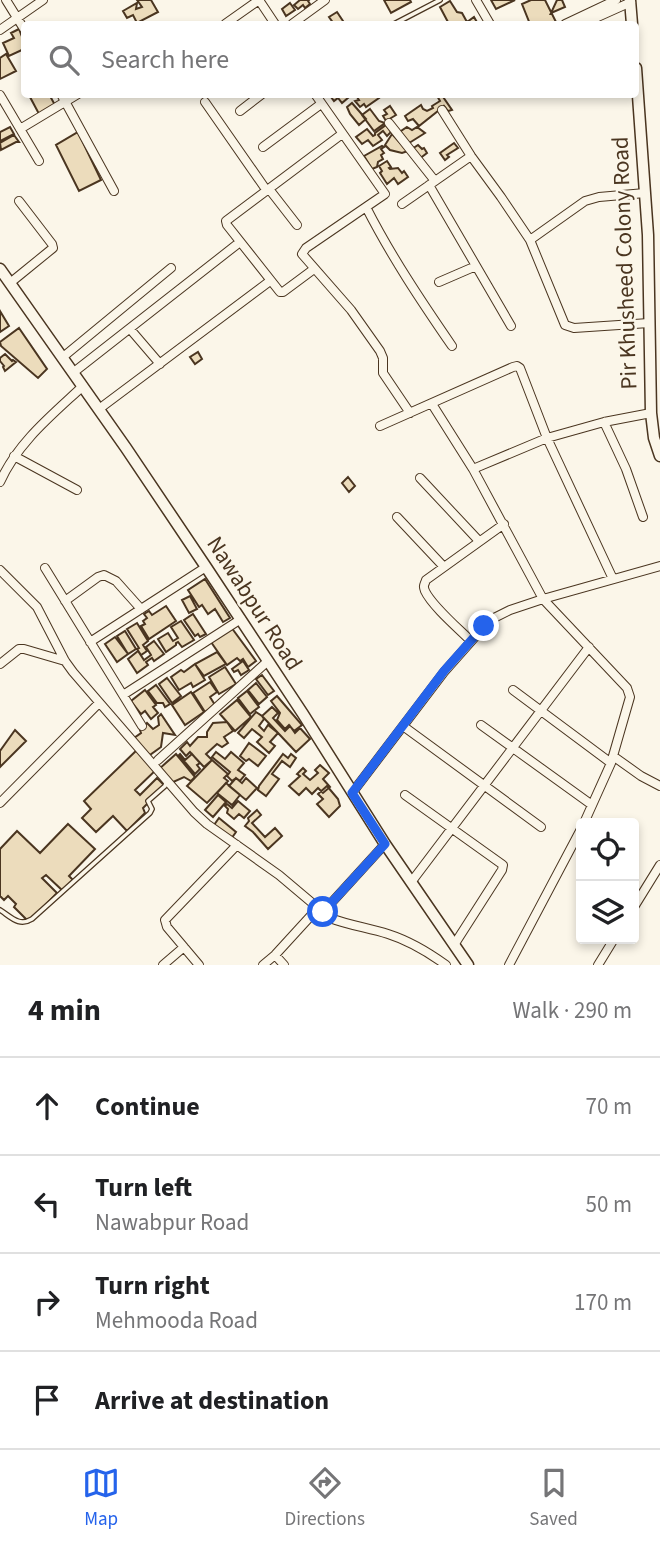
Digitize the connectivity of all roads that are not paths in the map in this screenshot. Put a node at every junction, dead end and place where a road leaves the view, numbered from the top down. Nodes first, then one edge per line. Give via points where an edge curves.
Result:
1 (6, 0) edge
2 (43, 0) edge
3 (259, 0) edge
4 (325, 0) edge
5 (440, 0) edge
6 (476, 0) edge
7 (616, 0) edge
8 (632, 1) edge
9 (19, 19) junction
10 (229, 21) edge
11 (273, 21) edge
12 (296, 21) edge
13 (400, 21) edge
14 (488, 21) edge
15 (571, 21) edge
16 (589, 21) edge
17 (632, 21) edge
18 (21, 23) edge
19 (0, 30) edge
20 (0, 95) edge
21 (63, 98) edge
22 (257, 98) edge
23 (317, 98) edge
24 (637, 98) edge
25 (205, 102) dead end
26 (321, 104) junction
27 (442, 110) dead end
28 (240, 111) dead end
29 (389, 123) dead end
30 (20, 129) junction
31 (342, 134) junction
32 (263, 147) dead end
33 (471, 156) junction
34 (39, 161) dead end
35 (432, 183) junction
36 (268, 190) junction
37 (114, 191) dead end
38 (645, 193) junction
39 (19, 201) dead end
40 (402, 204) dead end
41 (366, 207) junction
42 (297, 225) dead end
43 (530, 240) junction
44 (240, 242) junction
45 (476, 266) junction
46 (171, 268) dead end
47 (0, 269) edge
48 (314, 269) junction
49 (270, 281) junction
50 (439, 282) dead end
51 (10, 283) junction
52 (649, 323) junction
53 (511, 326) dead end
54 (130, 329) junction
55 (452, 346) dead end
56 (63, 357) junction
57 (160, 364) junction
58 (74, 372) junction
59 (83, 387) junction
60 (432, 404) junction
61 (99, 409) junction
62 (410, 413) junction
63 (654, 419) edge
64 (604, 422) junction
65 (380, 426) dead end
66 (547, 438) junction
67 (14, 456) junction
68 (660, 456) edge
69 (473, 469) junction
70 (420, 478) dead end
71 (0, 482) edge
72 (77, 490) dead end
73 (397, 517) dead end
74 (643, 517) dead end
75 (504, 524) junction
76 (480, 541) junction
77 (660, 566) edge
78 (206, 567) junction
79 (444, 567) junction
80 (45, 568) dead end
81 (0, 570) edge
82 (613, 579) junction
83 (543, 599) junction
84 (65, 601) junction
85 (141, 609) junction
86 (241, 619) junction
87 (471, 641) junction
88 (90, 642) junction
89 (589, 647) junction
90 (268, 661) junction
91 (65, 662) junction
92 (0, 664) edge
93 (513, 690) dead end
94 (123, 695) junction
95 (99, 703) junction
96 (541, 710) junction
97 (481, 725) dead end
98 (142, 726) dead end
99 (403, 726) junction
100 (513, 748) junction
101 (612, 759) junction
102 (159, 760) dead end
103 (167, 781) junction
104 (484, 786) junction
105 (660, 786) edge
106 (352, 793) junction
107 (405, 795) dead end
108 (0, 803) edge
109 (592, 805) junction
110 (586, 818) edge
111 (452, 828) junction
112 (541, 828) dead end
113 (576, 838) edge
114 (385, 844) junction
115 (237, 845) junction
116 (660, 865) edge
117 (412, 881) junction
118 (639, 899) edge
119 (0, 910) edge
120 (320, 910) junction
121 (611, 944) edge
122 (454, 945) junction
123 (184, 947) junction
124 (275, 955) junction
125 (163, 965) edge
126 (199, 965) edge
127 (263, 965) edge
128 (285, 965) edge
129 (446, 965) edge
130 (468, 965) edge
131 (509, 965) edge
132 (598, 965) edge

1 - 9 street
2 - 9 street
3 - 10 street
3 - 11 street
4 - 12 street
5 - 13 lane
6 - 14 street
7 - 15 street
8 - 16 street
8 - 17 street
9 - 18 street
9 - 19 street
20 - 30 street
21 - 30 street
21 - 37 street
22 - 28 street
23 - 26 street
24 - 38 street, Pir Khusheed Colony Road
25 - 36 street
26 - 31 street
26 - 32 street
27 - 33 street
29 - 35 street
30 - 34 street
31 - 36 street
31 - 41 street via 385,193
33 - 35 street
33 - 43 street
35 - 40 street
35 - 45 street
36 - 42 street
36 - 44 street via 226,221
38 - 43 street via 585,201
38 - 52 street, Pir Khusheed Colony Road
39 - 51 street via 53,248
41 - 48 street via 302,251
41 - 55 street via 405,278
43 - 52 street via 565,325
44 - 49 street
44 - 54 street
45 - 50 street
45 - 53 street
46 - 56 street
47 - 51 street, Nawabpur Road
48 - 49 street via 283,292
48 - 62 street via 380,351 383,373
49 - 57 street
51 - 56 street, Nawabpur Road
52 - 63 street, Pir Khusheed Colony Road
54 - 57 street
54 - 58 street
56 - 58 street, Nawabpur Road
57 - 61 street
58 - 59 street, Nawabpur Road
59 - 61 street, Nawabpur Road
59 - 67 street
60 - 62 street
60 - 66 street via 517,366
60 - 69 street
61 - 78 street, Nawabpur Road
62 - 65 street
63 - 64 street
63 - 68 street, Pir Khusheed Colony Road
64 - 66 street
64 - 74 street
66 - 69 street
66 - 82 street
67 - 71 street
67 - 72 street
69 - 75 street
70 - 76 street
73 - 79 street
75 - 76 street
75 - 83 street
76 - 79 street
77 - 82 street
78 - 85 street
78 - 86 street, Nawabpur Road
79 - 87 street via 426,580 424,589
80 - 84 street
81 - 91 street via 37,607
82 - 83 street
83 - 87 street via 490,620
83 - 89 street
84 - 85 street via 104,575 117,581
84 - 88 street
85 - 88 street
86 - 90 street, Nawabpur Road
86 - 94 street
87 - 99 street
88 - 94 street
89 - 96 street
89 - 101 street via 631,697
90 - 102 street
90 - 106 street, Nawabpur Road
91 - 92 street via 19,649
91 - 95 street
93 - 96 street
94 - 98 street
95 - 103 street
95 - 108 street
96 - 100 street
96 - 101 street
97 - 100 street
99 - 104 street
99 - 106 street
100 - 104 street
100 - 109 street
101 - 105 street
101 - 109 street
103 - 115 street via 207,824
103 - 119 lane via 148,801 150,813 32,919 19,923
104 - 111 street
104 - 112 street
106 - 114 street, Nawabpur Road
107 - 111 street
109 - 110 street
111 - 117 street
111 - 122 street via 503,865
113 - 131 street
114 - 117 street, Nawabpur Road
114 - 120 street
115 - 120 street
115 - 123 street via 165,920
116 - 118 street
117 - 122 street, Nawabpur Road
120 - 124 street
120 - 129 street via 339,922 414,944
121 - 132 street
122 - 130 street, Nawabpur Road
123 - 125 street
123 - 126 street
124 - 127 street
124 - 128 street

